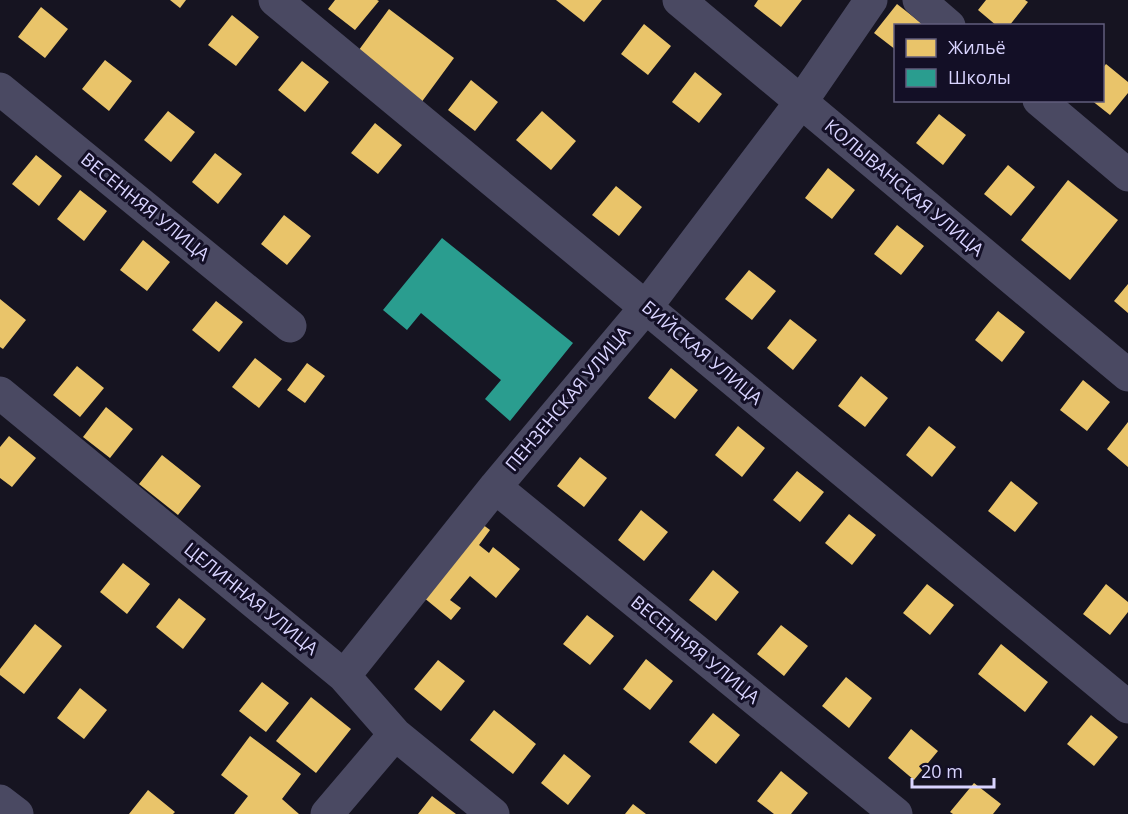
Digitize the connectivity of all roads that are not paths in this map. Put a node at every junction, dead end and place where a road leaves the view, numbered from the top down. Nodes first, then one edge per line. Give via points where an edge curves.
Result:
1 (275, 0) edge
2 (679, 0) edge
3 (871, 0) edge
4 (919, 0) edge
5 (947, 24) edge
6 (0, 89) edge
7 (801, 102) junction
8 (1041, 102) edge
9 (1128, 175) edge
10 (646, 307) junction
11 (290, 326) dead end
12 (1128, 375) edge
13 (0, 393) edge
14 (495, 487) junction
15 (344, 676) junction
16 (1128, 707) edge
17 (395, 735) junction
18 (0, 801) edge
19 (17, 814) edge
20 (327, 814) edge
21 (493, 814) edge
22 (896, 814) edge

1 - 10 street, БИЙСКАЯ УЛИЦА
2 - 7 street, КОЛЫВАНСКАЯ УЛИЦА
3 - 7 street, ПЕНЗЕНСКАЯ УЛИЦА
4 - 5 street
6 - 11 street, ВЕСЕННЯЯ УЛИЦА
7 - 10 street, ПЕНЗЕНСКАЯ УЛИЦА
7 - 12 street, КОЛЫВАНСКАЯ УЛИЦА
8 - 9 street
10 - 14 street, ПЕНЗЕНСКАЯ УЛИЦА
10 - 16 street, БИЙСКАЯ УЛИЦА
13 - 15 street, ЦЕЛИННАЯ УЛИЦА
14 - 15 street, ПЕНЗЕНСКАЯ УЛИЦА
14 - 22 street, ВЕСЕННЯЯ УЛИЦА
15 - 17 street, ЦЕЛИННАЯ УЛИЦА
17 - 20 street
17 - 21 street, ЦЕЛИННАЯ УЛИЦА
18 - 19 street

